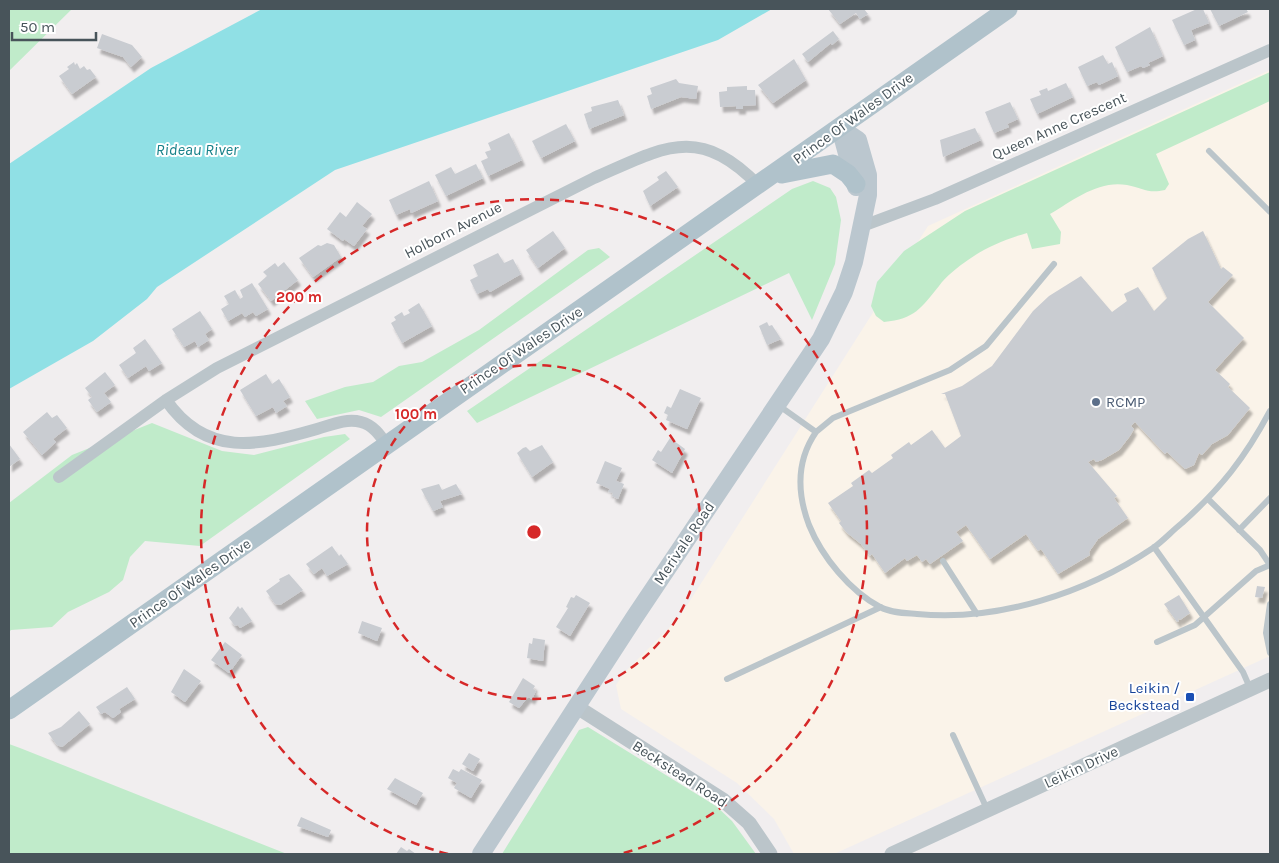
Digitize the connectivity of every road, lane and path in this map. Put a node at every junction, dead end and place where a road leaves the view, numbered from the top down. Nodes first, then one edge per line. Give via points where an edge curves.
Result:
1 (1008, 9) edge
2 (1270, 50) edge
3 (840, 128) junction
4 (1209, 151) dead end
5 (763, 183) junction
6 (856, 184) junction
7 (1270, 212) edge
8 (861, 224) junction
9 (1054, 264) dead end
10 (166, 400) junction
11 (777, 404) junction
12 (1270, 411) edge
13 (816, 432) junction
14 (386, 444) junction
15 (59, 477) dead end
16 (1270, 498) edge
17 (1208, 499) junction
18 (1239, 530) junction
19 (1154, 547) junction
20 (943, 561) dead end
21 (1270, 565) edge
22 (1270, 604) edge
23 (881, 608) junction
24 (977, 614) junction
25 (1203, 616) junction
26 (1157, 642) dead end
27 (1270, 653) edge
28 (727, 679) dead end
29 (1270, 680) edge
30 (1251, 689) junction
31 (578, 707) junction
32 (9, 710) edge
33 (953, 735) dead end
34 (987, 810) junction
35 (481, 854) edge
36 (770, 854) edge
37 (892, 854) edge

1 - 3 main road, Prince Of Wales Drive
2 - 8 street, Queen Anne Crescent via 935,199
3 - 5 main road, Prince Of Wales Drive
3 - 6 main road, Merivale Road
3 - 8 main road, Merivale Road via 858,140 865,161 869,188
4 - 7 lane
5 - 6 main road via 790,172 833,164
5 - 10 street, Holborn Avenue via 720,154 704,148 658,150 594,178 392,278 217,368
5 - 14 main road, Prince Of Wales Drive
6 - 8 main road, Merivale Road
8 - 11 main road, Merivale Road via 844,292 821,339
9 - 13 lane via 986,346 967,360 833,418
10 - 14 street via 185,424 229,443 268,442 352,421 370,426
10 - 15 street, Holborn Avenue
11 - 13 lane
11 - 31 main road, Merivale Road
12 - 17 lane via 1243,458
13 - 23 lane via 807,448 799,481 800,497 814,537 844,577
14 - 32 main road, Prince Of Wales Drive
16 - 18 lane
17 - 18 lane
17 - 19 lane
18 - 21 lane
19 - 24 lane via 1069,591 997,612
19 - 25 lane
20 - 24 lane
21 - 25 lane via 1256,571
22 - 27 lane via 1266,633
23 - 24 lane via 938,616
23 - 28 lane
25 - 26 lane via 1194,625
25 - 30 lane via 1243,672
29 - 30 street, Leikin Drive
30 - 34 street, Leikin Drive
31 - 35 main road, Merivale Road
31 - 36 street, Beckstead Road via 723,800 749,823
33 - 34 lane
34 - 37 street, Leikin Drive

